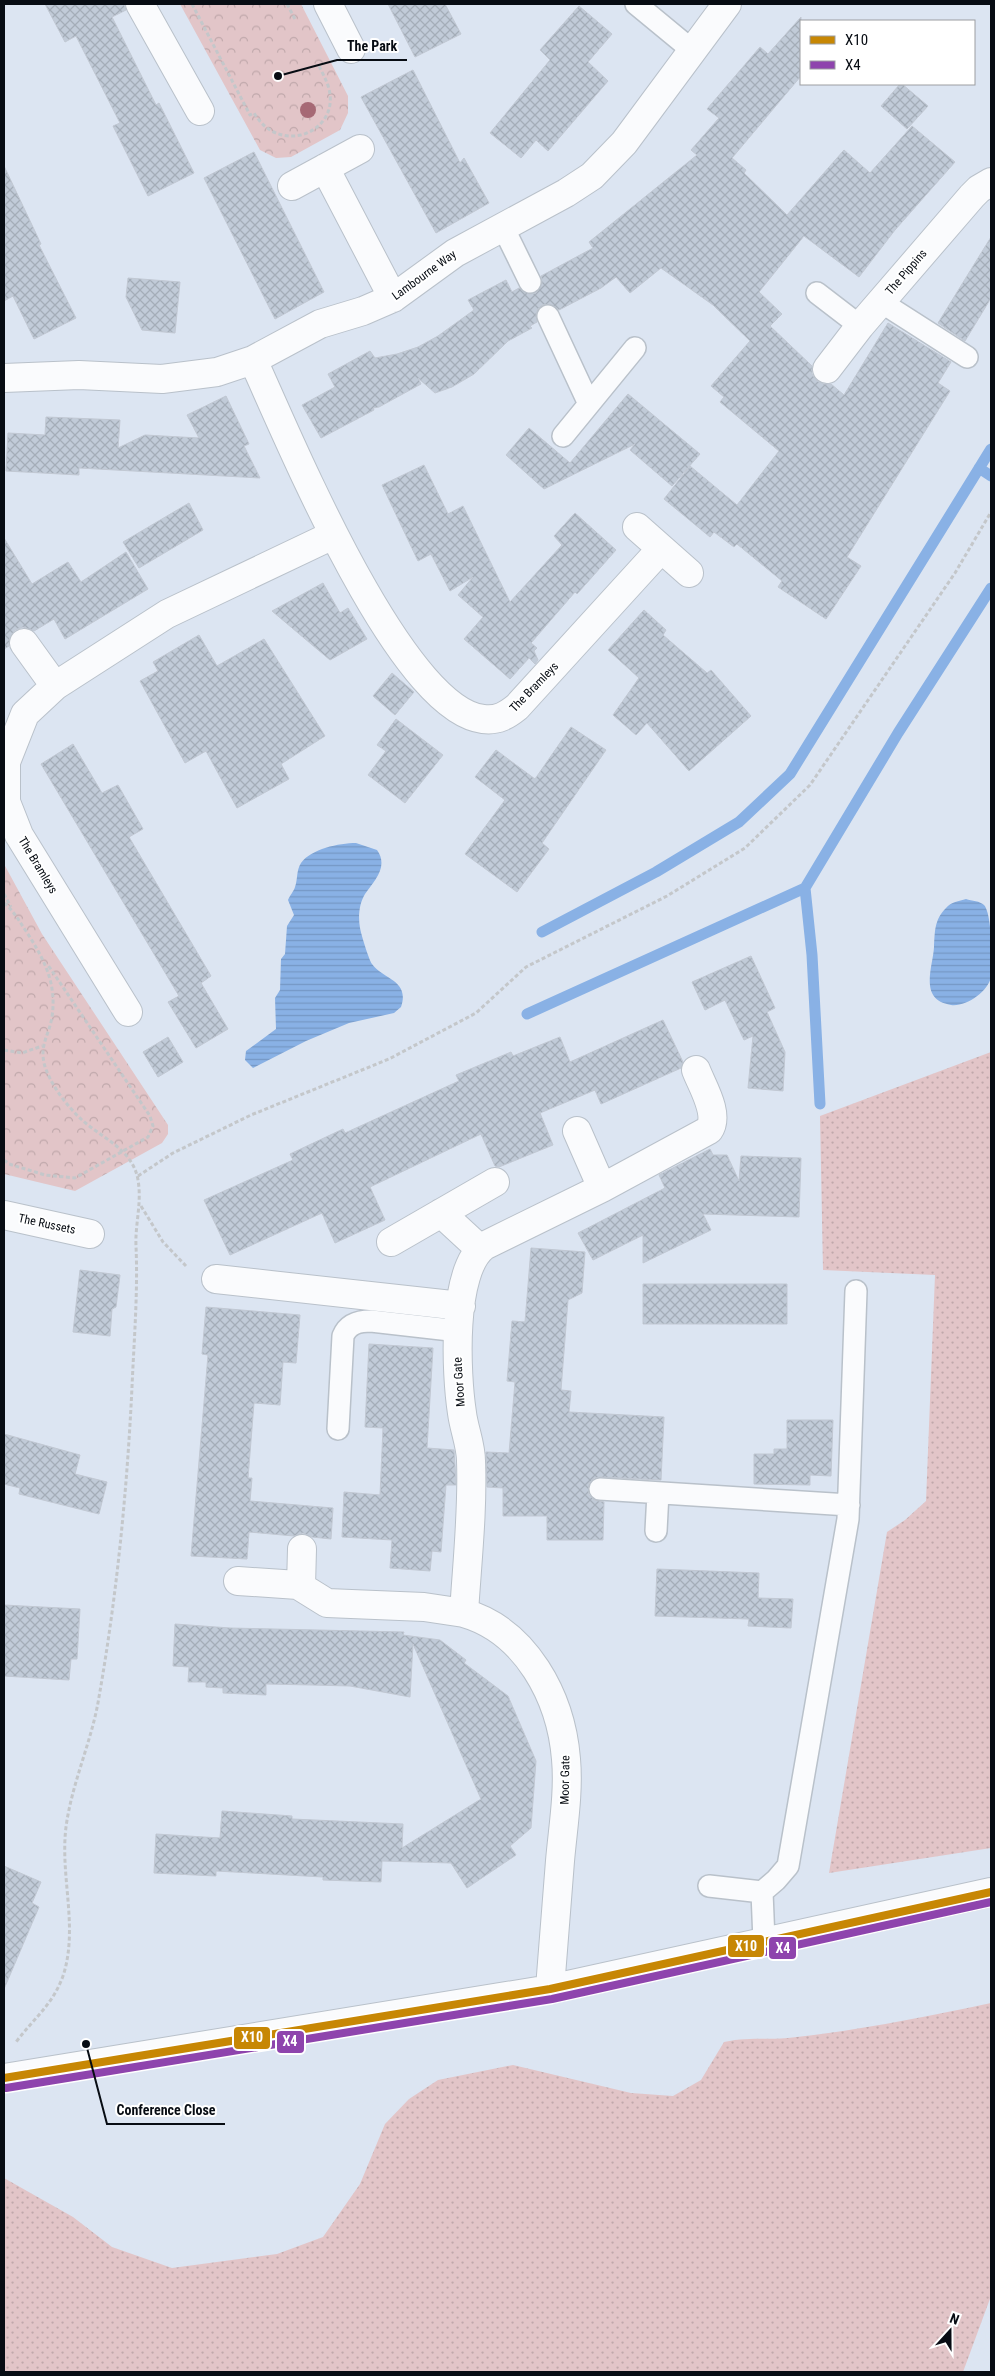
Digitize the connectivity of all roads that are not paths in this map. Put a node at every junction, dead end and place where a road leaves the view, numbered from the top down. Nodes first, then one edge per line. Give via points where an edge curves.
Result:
1 (140, 4) edge
2 (328, 4) edge
3 (636, 4) edge
4 (727, 4) edge
5 (351, 49) dead end
6 (693, 51) junction
7 (200, 111) dead end
8 (360, 149) dead end
9 (325, 168) junction
10 (991, 182) edge
11 (292, 186) dead end
12 (503, 226) junction
13 (530, 282) dead end
14 (817, 292) dead end
15 (394, 298) junction
16 (881, 302) junction
17 (548, 316) dead end
18 (860, 326) junction
19 (635, 348) dead end
20 (967, 357) dead end
21 (253, 360) junction
22 (827, 369) dead end
23 (4, 378) edge
24 (589, 404) junction
25 (563, 436) dead end
26 (637, 527) dead end
27 (333, 535) junction
28 (661, 549) junction
29 (689, 573) dead end
30 (24, 644) dead end
31 (55, 686) junction
32 (128, 1012) dead end
33 (696, 1070) dead end
34 (576, 1131) dead end
35 (495, 1182) dead end
36 (602, 1188) junction
37 (441, 1213) junction
38 (4, 1215) edge
39 (90, 1234) dead end
40 (392, 1242) dead end
41 (480, 1249) junction
42 (216, 1279) road end
43 (856, 1291) dead end
44 (460, 1318) junction
45 (338, 1430) dead end
46 (600, 1489) dead end
47 (658, 1493) junction
48 (849, 1505) junction
49 (656, 1531) dead end
50 (302, 1549) dead end
51 (238, 1581) dead end
52 (300, 1586) junction
53 (464, 1613) junction
54 (709, 1886) dead end
55 (762, 1892) junction
56 (991, 1892) edge
57 (764, 1941) junction
58 (550, 1989) junction
59 (12, 2078) edge

1 - 7 street
2 - 5 street
3 - 6 lane
4 - 6 street, Lambourne Way
6 - 12 street, Lambourne Way via 624,143 601,168 580,185
8 - 9 street
9 - 11 street
9 - 15 street
10 - 16 street, The Pippins via 972,196
12 - 13 lane
12 - 15 street, Lambourne Way via 450,256
14 - 18 lane
15 - 21 street, Lambourne Way via 320,324
16 - 18 street, The Pippins
16 - 20 lane
17 - 24 lane
18 - 22 street, The Pippins
19 - 24 lane
21 - 23 street, Lambourne Way via 231,369 181,377
21 - 27 street, The Bramleys
24 - 25 lane
26 - 28 street
27 - 28 street, The Bramleys via 384,624 414,667 458,709 484,720 499,719 518,707
27 - 31 street, The Bramleys via 167,614
28 - 29 street
30 - 31 street
31 - 32 street, The Bramleys via 25,714 6,762 6,802 20,835
33 - 36 street via 713,1116 709,1130
34 - 36 street
35 - 37 street
36 - 41 street
37 - 40 street
37 - 41 street
38 - 39 street, The Russets
41 - 44 street, Moor Gate via 468,1267
42 - 44 street
43 - 48 lane
44 - 45 lane via 356,1322 349,1326 343,1336
44 - 53 street, Moor Gate via 458,1382 472,1462
46 - 47 lane
47 - 48 lane
47 - 49 lane
48 - 55 lane via 788,1866
50 - 52 street
51 - 52 street, Moor Gate
52 - 53 street, Moor Gate via 327,1603 424,1607
53 - 58 street, Moor Gate via 485,1620 516,1644 554,1704 562,1731 567,1778
54 - 55 lane
55 - 57 lane
56 - 57 street
57 - 58 street
58 - 59 street

